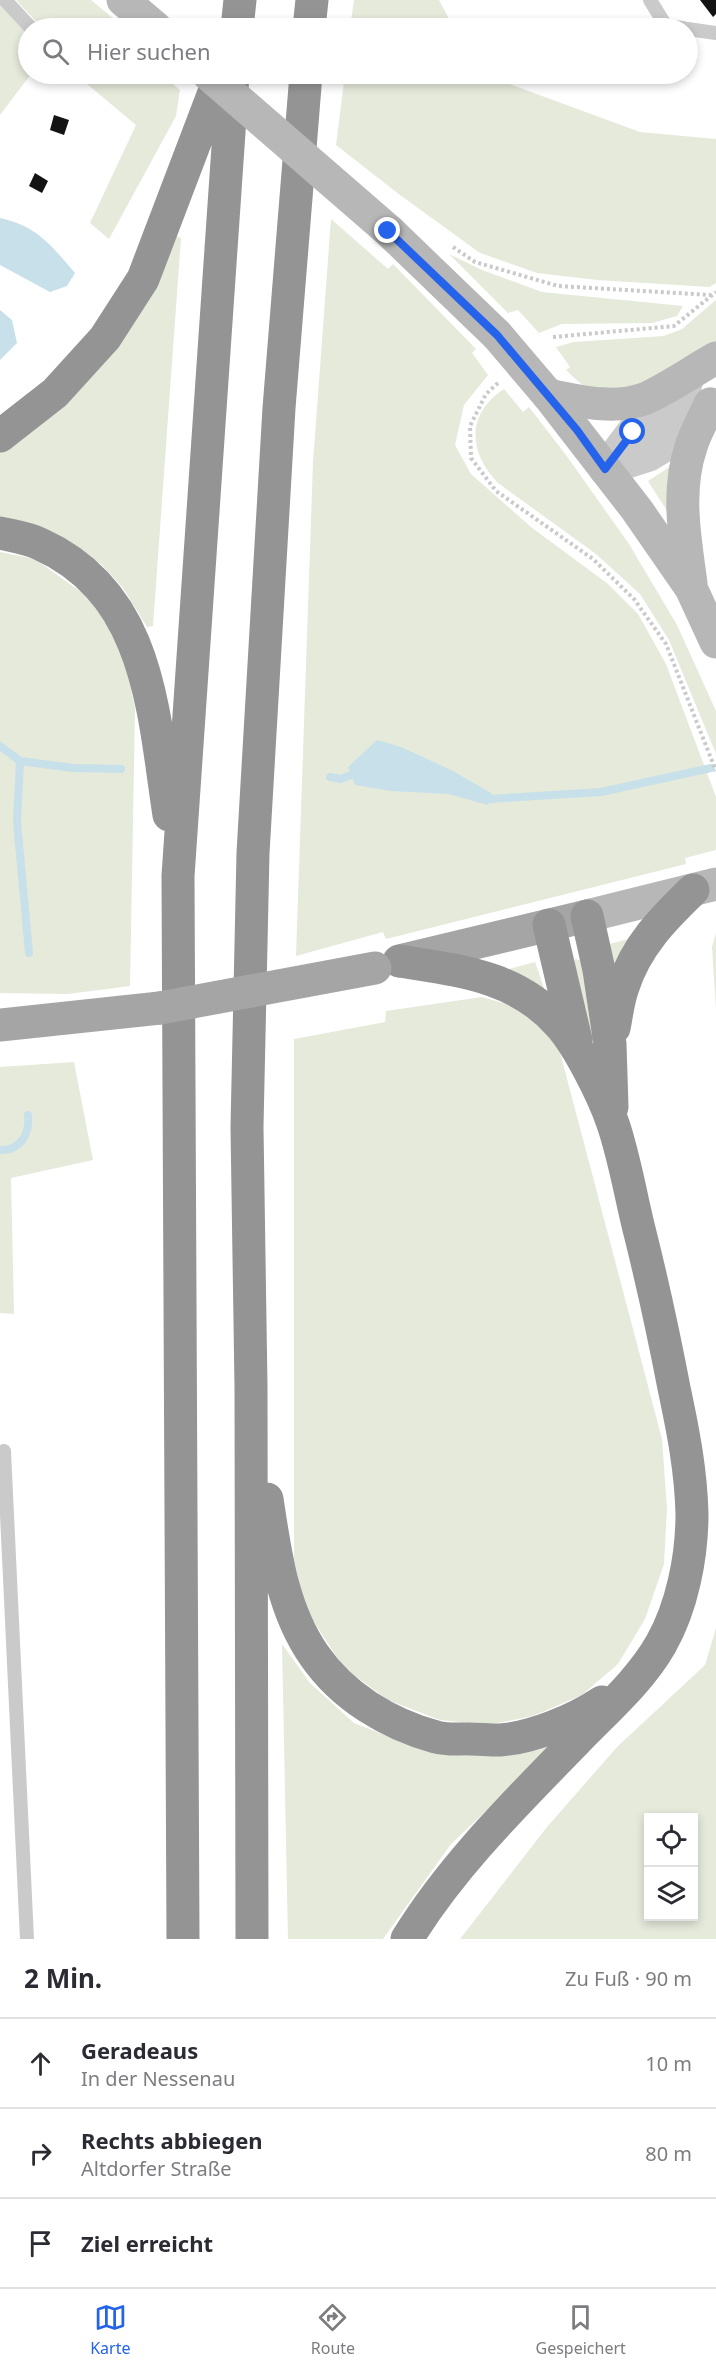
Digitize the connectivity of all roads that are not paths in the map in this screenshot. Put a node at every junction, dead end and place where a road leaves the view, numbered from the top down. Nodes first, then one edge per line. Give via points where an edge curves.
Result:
1 (5, 0) edge
2 (240, 0) edge
3 (312, 0) edge
4 (650, 0) edge
5 (22, 18) edge
6 (238, 18) edge
7 (310, 18) edge
8 (661, 18) edge
9 (698, 31) edge
10 (716, 33) edge
11 (217, 84) edge
12 (219, 84) edge
13 (232, 84) edge
14 (305, 84) edge
15 (716, 358) edge
16 (548, 395) junction
17 (713, 401) edge
18 (0, 436) edge
19 (605, 469) junction
20 (0, 533) edge
21 (691, 588) junction
22 (716, 642) edge
23 (178, 876) junction
24 (704, 887) edge
25 (587, 916) junction
26 (549, 925) junction
27 (388, 964) junction
28 (0, 1025) edge
29 (594, 1048) junction
30 (250, 1387) junction
31 (4, 1451) dead end
32 (636, 1680) junction
33 (27, 1939) edge
34 (183, 1939) edge
35 (252, 1939) edge
36 (408, 1939) edge

1 - 5 lane
2 - 6 highway
3 - 7 highway
4 - 8 lane
9 - 10 lane
11 - 18 highway via 143,279 105,338 84,362 55,393
12 - 16 main road, bridge via 388,231 497,335
13 - 23 highway
14 - 30 highway via 279,408 253,853 247,1127
15 - 16 main road via 645,399 602,404
15 - 19 street via 633,432
16 - 19 main road
17 - 19 street via 667,444 649,455
17 - 21 main road via 690,447 683,487
19 - 21 main road
20 - 23 highway via 37,542 66,557 96,583 123,618 139,652 150,693
21 - 22 main road
23 - 34 highway
24 - 25 main road
24 - 29 highway via 658,924 639,951
25 - 26 main road
25 - 29 highway via 599,970
26 - 27 main road
26 - 29 highway
27 - 28 main road, bridge via 160,1008
27 - 29 highway via 459,970 504,983 539,1004
29 - 32 highway via 657,1302 688,1458 692,1516 675,1612 661,1644
30 - 32 highway via 274,1546 292,1614 332,1678 366,1707 438,1738 501,1740 547,1730 595,1707
30 - 35 highway
31 - 33 lane
32 - 36 highway via 492,1829 451,1877

